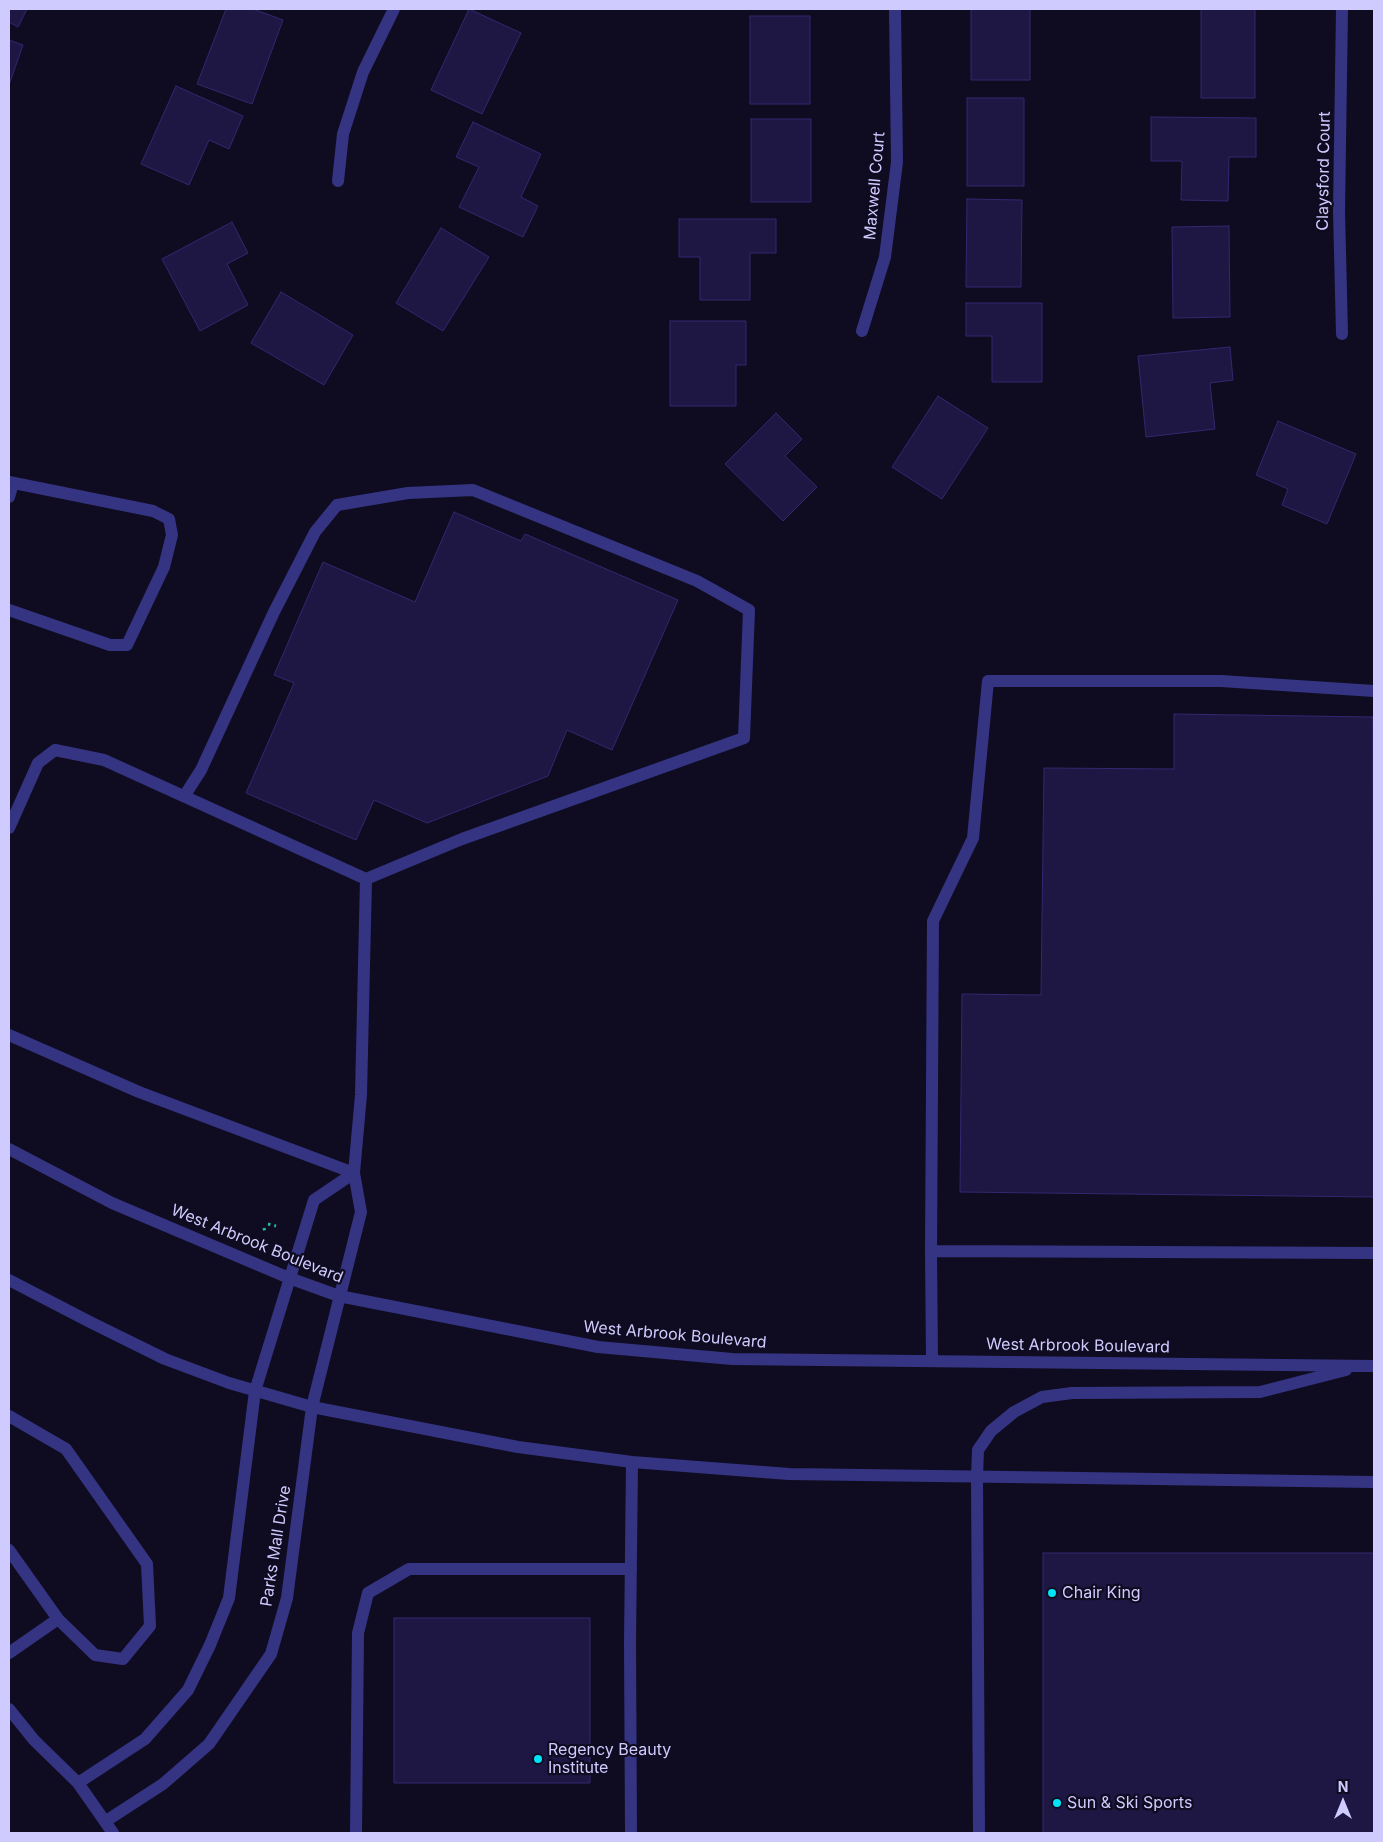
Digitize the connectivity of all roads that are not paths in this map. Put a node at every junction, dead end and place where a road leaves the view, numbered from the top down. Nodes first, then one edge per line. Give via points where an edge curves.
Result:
1 (394, 9) edge
2 (895, 9) edge
3 (1342, 9) edge
4 (338, 181) dead end
5 (862, 331) dead end
6 (1342, 334) dead end
7 (11, 482) edge
8 (9, 497) edge
9 (9, 610) edge
10 (1374, 691) edge
11 (185, 795) junction
12 (9, 828) edge
13 (366, 879) junction
14 (9, 1035) edge
15 (9, 1149) edge
16 (354, 1173) junction
17 (931, 1251) junction
18 (1374, 1253) edge
19 (289, 1278) junction
20 (9, 1280) edge
21 (339, 1296) junction
22 (932, 1360) junction
23 (1369, 1366) edge
24 (255, 1390) junction
25 (312, 1406) junction
26 (9, 1416) edge
27 (632, 1462) junction
28 (977, 1477) junction
29 (1374, 1482) edge
30 (9, 1550) edge
31 (631, 1569) junction
32 (58, 1619) junction
33 (9, 1653) edge
34 (9, 1709) edge
35 (78, 1783) junction
36 (106, 1822) junction
37 (113, 1833) edge
38 (356, 1833) edge
39 (630, 1833) edge
40 (978, 1833) edge

1 - 4 street via 363,72 343,134
2 - 5 street, Maxwell Court via 897,162 885,256
3 - 6 street, Claysford Court via 1339,211
7 - 8 street
7 - 9 street via 153,510 169,519 172,535 164,567 127,645 110,645
10 - 17 street via 1221,681 988,681 973,838 933,921
11 - 12 street via 104,760 55,750 38,763
11 - 13 street
11 - 13 street via 201,770 315,532 337,505 408,493 473,490 697,581 749,610 744,738 462,839
13 - 16 street, Parks Mall Drive via 361,1095
14 - 16 street via 139,1092
15 - 19 street, West Arbrook Boulevard via 112,1203
16 - 19 street via 314,1200
16 - 21 street, Parks Mall Drive via 361,1212
17 - 18 street
17 - 22 street
19 - 21 street, West Arbrook Boulevard
19 - 24 street
20 - 24 street via 165,1359
21 - 22 street, West Arbrook Boulevard via 598,1347 732,1359
21 - 25 street, Parks Mall Drive
22 - 23 street, West Arbrook Boulevard
23 - 28 street via 1260,1392 1072,1393 1042,1397 1014,1412 991,1431 978,1450
24 - 25 street
24 - 35 street via 229,1598 210,1645 188,1690 146,1739
25 - 27 street via 518,1447
25 - 36 street, Parks Mall Drive via 287,1598 271,1654 209,1744 163,1784
26 - 32 street via 66,1449 147,1564 150,1626 123,1659 95,1655
27 - 28 street via 789,1474
27 - 31 street
28 - 29 street
28 - 40 street
30 - 32 street
31 - 38 street via 409,1569 368,1593 358,1633
31 - 39 street
32 - 33 street
34 - 35 street via 34,1740
35 - 36 street
36 - 37 street

